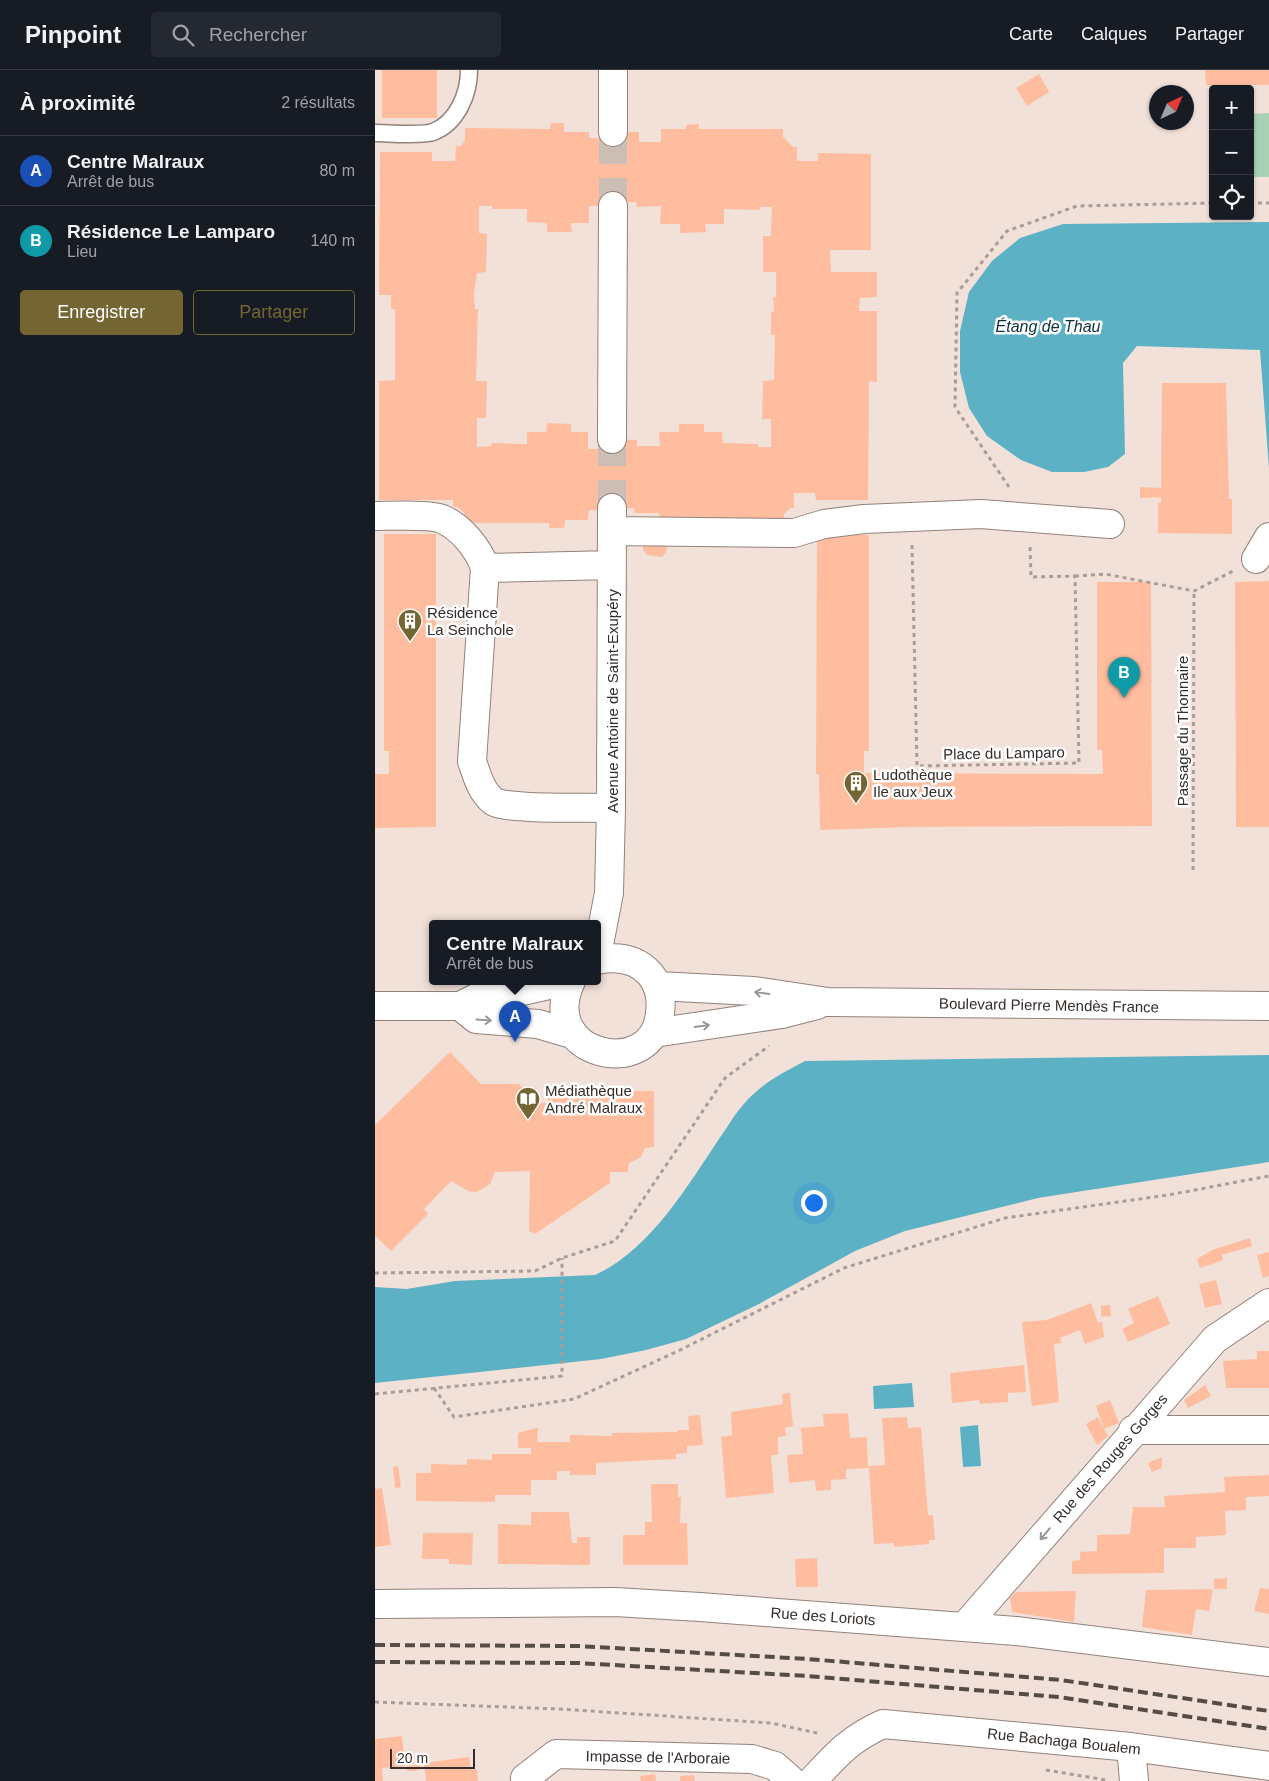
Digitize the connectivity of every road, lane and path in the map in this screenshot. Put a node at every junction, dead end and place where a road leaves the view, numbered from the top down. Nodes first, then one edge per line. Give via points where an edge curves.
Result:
1 (469, 70) edge
2 (613, 70) edge
3 (613, 132) tunnel mouth
4 (375, 133) edge
5 (1209, 203) edge
6 (1254, 203) edge
7 (1269, 203) edge
8 (613, 206) tunnel mouth
9 (612, 439) tunnel mouth
10 (375, 516) edge
11 (911, 517) junction
12 (1029, 518) junction
13 (1110, 524) dead end
14 (1262, 548) edge
15 (612, 565) junction
16 (485, 568) junction
17 (1075, 576) junction
18 (1194, 591) junction
19 (611, 808) junction
20 (1193, 870) dead end
21 (609, 893) junction
22 (601, 934) edge
23 (601, 959) edge
24 (625, 959) junction
25 (549, 985) edge
26 (569, 985) edge
27 (657, 986) junction
28 (828, 1002) junction
29 (375, 1006) edge
30 (460, 1006) junction
31 (1269, 1006) edge
32 (654, 1033) junction
33 (573, 1034) junction
34 (772, 1043) dead end
35 (1269, 1176) edge
36 (562, 1258) junction
37 (375, 1273) edge
38 (1269, 1303) edge
39 (434, 1388) junction
40 (375, 1394) edge
41 (1133, 1430) junction
42 (1269, 1430) edge
43 (375, 1604) edge
44 (964, 1627) junction
45 (1269, 1662) edge
46 (375, 1702) edge
47 (824, 1735) dead end
48 (1131, 1747) junction
49 (1269, 1766) edge
50 (525, 1778) dead end
51 (792, 1781) edge
52 (812, 1781) edge
53 (1135, 1781) edge

1 - 4 lane via 469,87 452,120 432,133
2 - 3 street
5 - 12 path via 1077,206 1007,231 957,293 955,407
6 - 7 path
8 - 9 street
10 - 16 street via 441,518 463,534 481,555
11 - 12 street via 981,514
11 - 15 street, Avenue Antoine de Saint-Exupéry via 825,524 794,533 612,520
11 - 17 path, Place du Lamparo via 917,766 1079,763
12 - 13 street
12 - 17 path via 1031,577
14 - 18 path
15 - 16 street
15 - 19 street, Avenue Antoine de Saint-Exupéry
16 - 19 street via 472,761 479,785 494,802 512,806
17 - 18 path via 1105,574
18 - 20 path, Passage du Thonnaire
19 - 21 street, Avenue Antoine de Saint-Exupéry
21 - 22 street, Avenue Antoine de Saint-Exupéry
21 - 24 street, Avenue Antoine de Saint-Exupéry
23 - 24 street
24 - 27 street via 639,964
25 - 30 street via 523,991 482,994
26 - 33 street via 564,1007 566,1021
28 -> 27 street, Boulevard Pierre Mendès France via 754,991
27 - 32 street via 660,1018
28 - 31 street, Boulevard Pierre Mendès France
32 -> 28 street, Boulevard Pierre Mendès France via 782,1014
29 - 30 street
30 -> 33 street via 476,1020 538,1024
32 - 33 street via 629,1052 613,1055 583,1045
34 - 36 path via 725,1078 615,1241
35 - 39 path via 1168,1195 1005,1218 844,1268 575,1399 453,1417
36 - 37 path via 535,1271
36 - 39 path via 562,1376
38 - 41 street, Rue des Rouges Gorges via 1215,1339
39 - 40 path
41 - 42 street
41 -> 44 street, Rue des Rouges Gorges
43 - 44 street, Rue des Loriots via 615,1602
44 - 45 street, Rue des Loriots
46 - 47 path via 559,1709 761,1722
48 - 49 street, Rue Bachaga Boualem
48 - 52 street, Rue Bachaga Boualem via 883,1724 861,1734
48 - 53 street
50 - 51 street, Impasse de l'Arboraie via 556,1754 753,1759 775,1766

